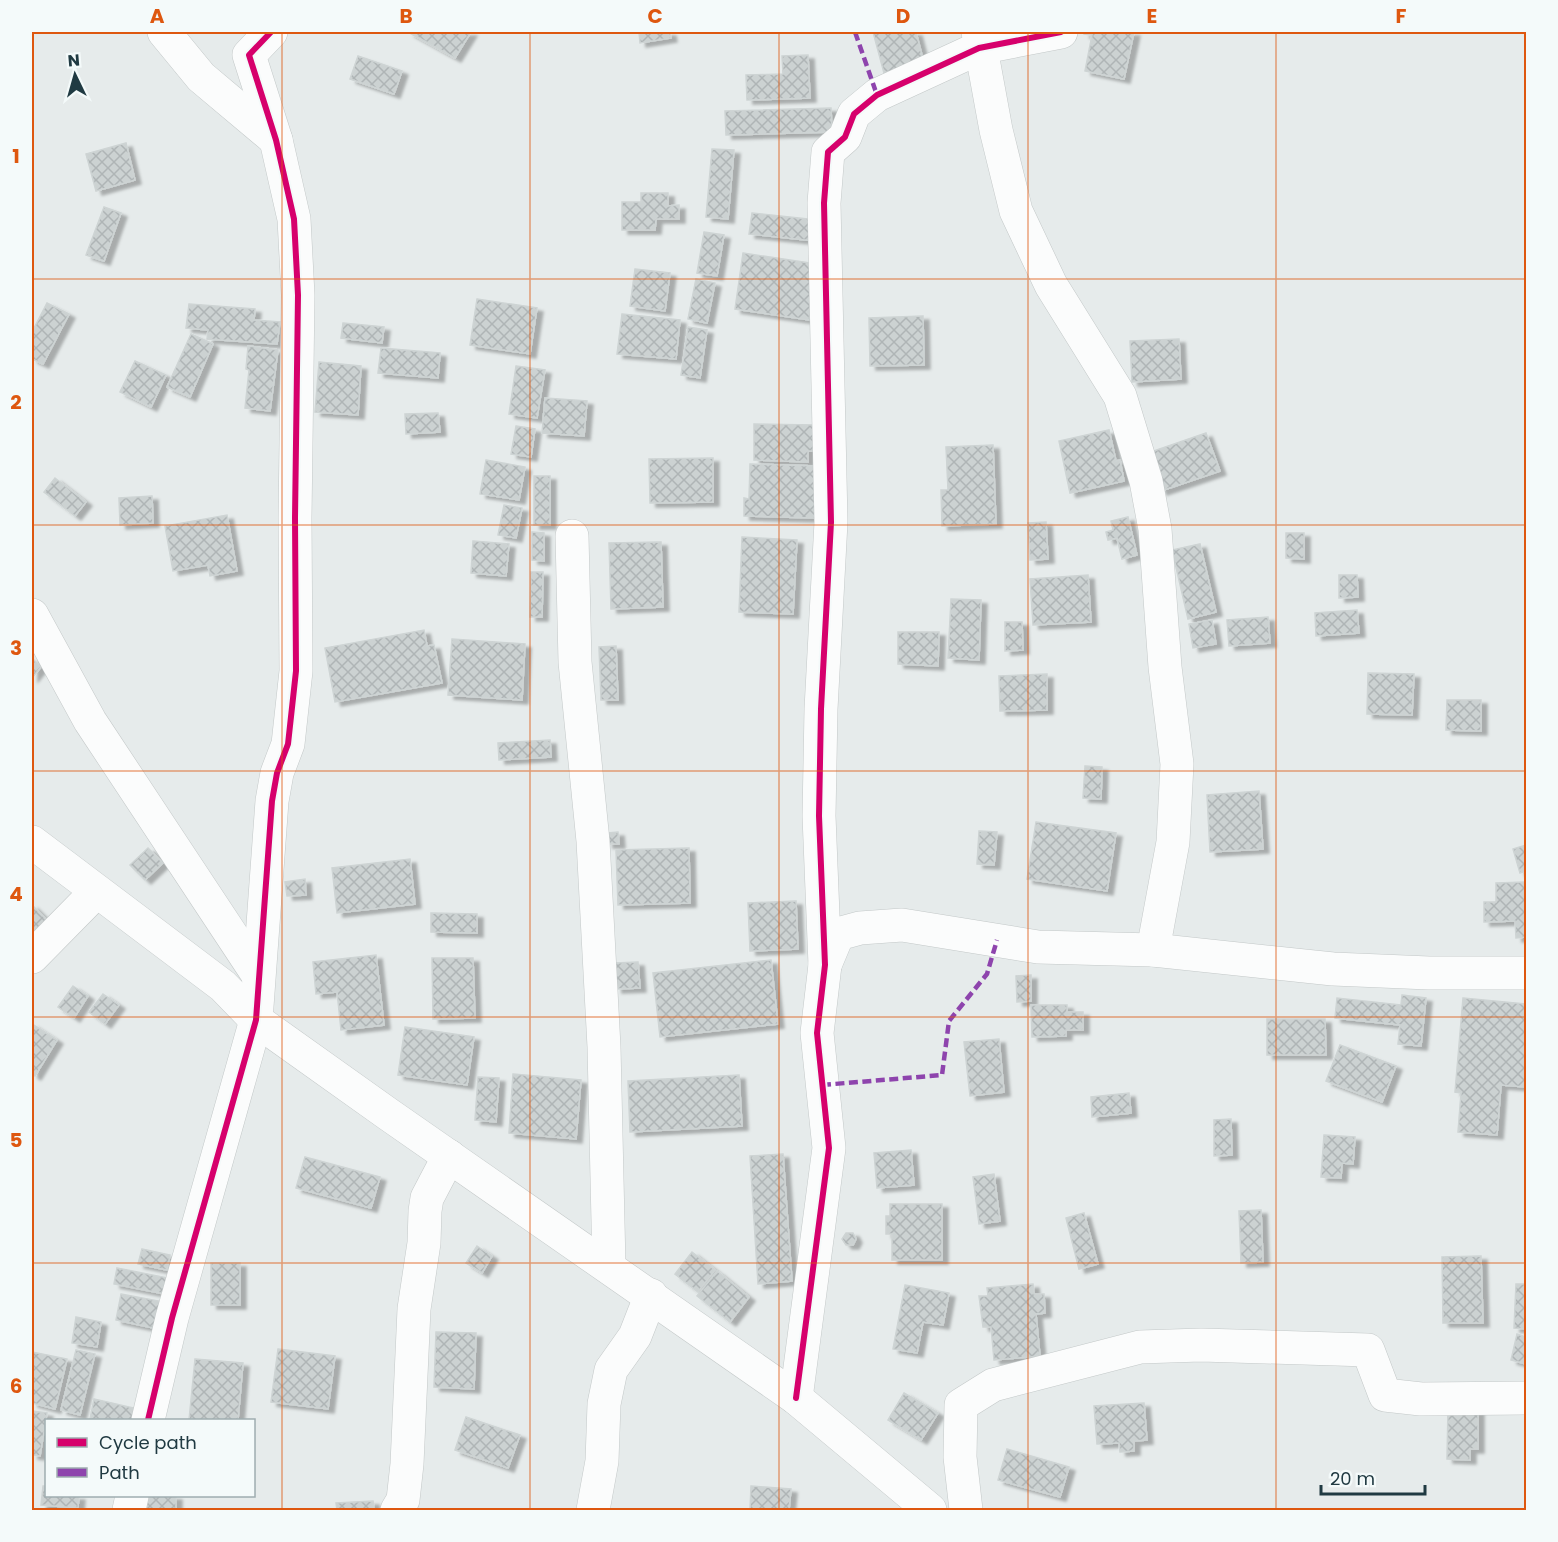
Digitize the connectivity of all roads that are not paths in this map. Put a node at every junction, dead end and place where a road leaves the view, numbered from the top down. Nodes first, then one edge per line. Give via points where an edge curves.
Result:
1 (164, 32) edge
2 (271, 32) edge
3 (1061, 32) edge
4 (978, 40) edge
5 (276, 140) junction
6 (572, 536) dead end
7 (32, 615) edge
8 (32, 842) edge
9 (96, 892) junction
10 (1153, 950) junction
11 (32, 957) edge
12 (825, 965) junction
13 (1527, 973) edge
14 (258, 975) junction
15 (256, 1020) junction
16 (448, 1156) junction
17 (609, 1266) junction
18 (651, 1295) junction
19 (796, 1398) junction
20 (1527, 1398) edge
21 (148, 1419) edge
22 (397, 1510) edge
23 (593, 1510) edge
24 (930, 1510) edge
25 (966, 1510) edge

1 - 5 street via 201,77
2 - 5 street via 249,55
3 - 4 street
4 - 10 street via 1016,211 1051,285 1120,396 1146,481 1177,764 1173,842
4 - 12 street via 877,95 854,114 845,137 828,152 824,203 831,522 819,816
5 - 14 street via 294,219 298,295 296,671 288,744 272,801
6 - 17 street via 575,662 593,842 604,1047
7 - 14 street via 90,721
8 - 9 street
9 - 11 street
9 - 15 street via 223,986
10 - 12 street via 1038,947 902,925 838,934
10 - 13 street via 1333,969
12 - 19 street via 817,1033 829,1148
14 - 15 street
15 - 16 street
15 - 21 street via 172,1318
16 - 17 street
16 - 22 street via 425,1210 414,1309 407,1464 403,1500
17 - 18 street
18 - 19 street
18 - 23 street via 634,1336 611,1370
19 - 24 street
20 - 25 street via 1420,1399 1385,1395 1368,1350 1140,1347 993,1385 961,1405 960,1457

